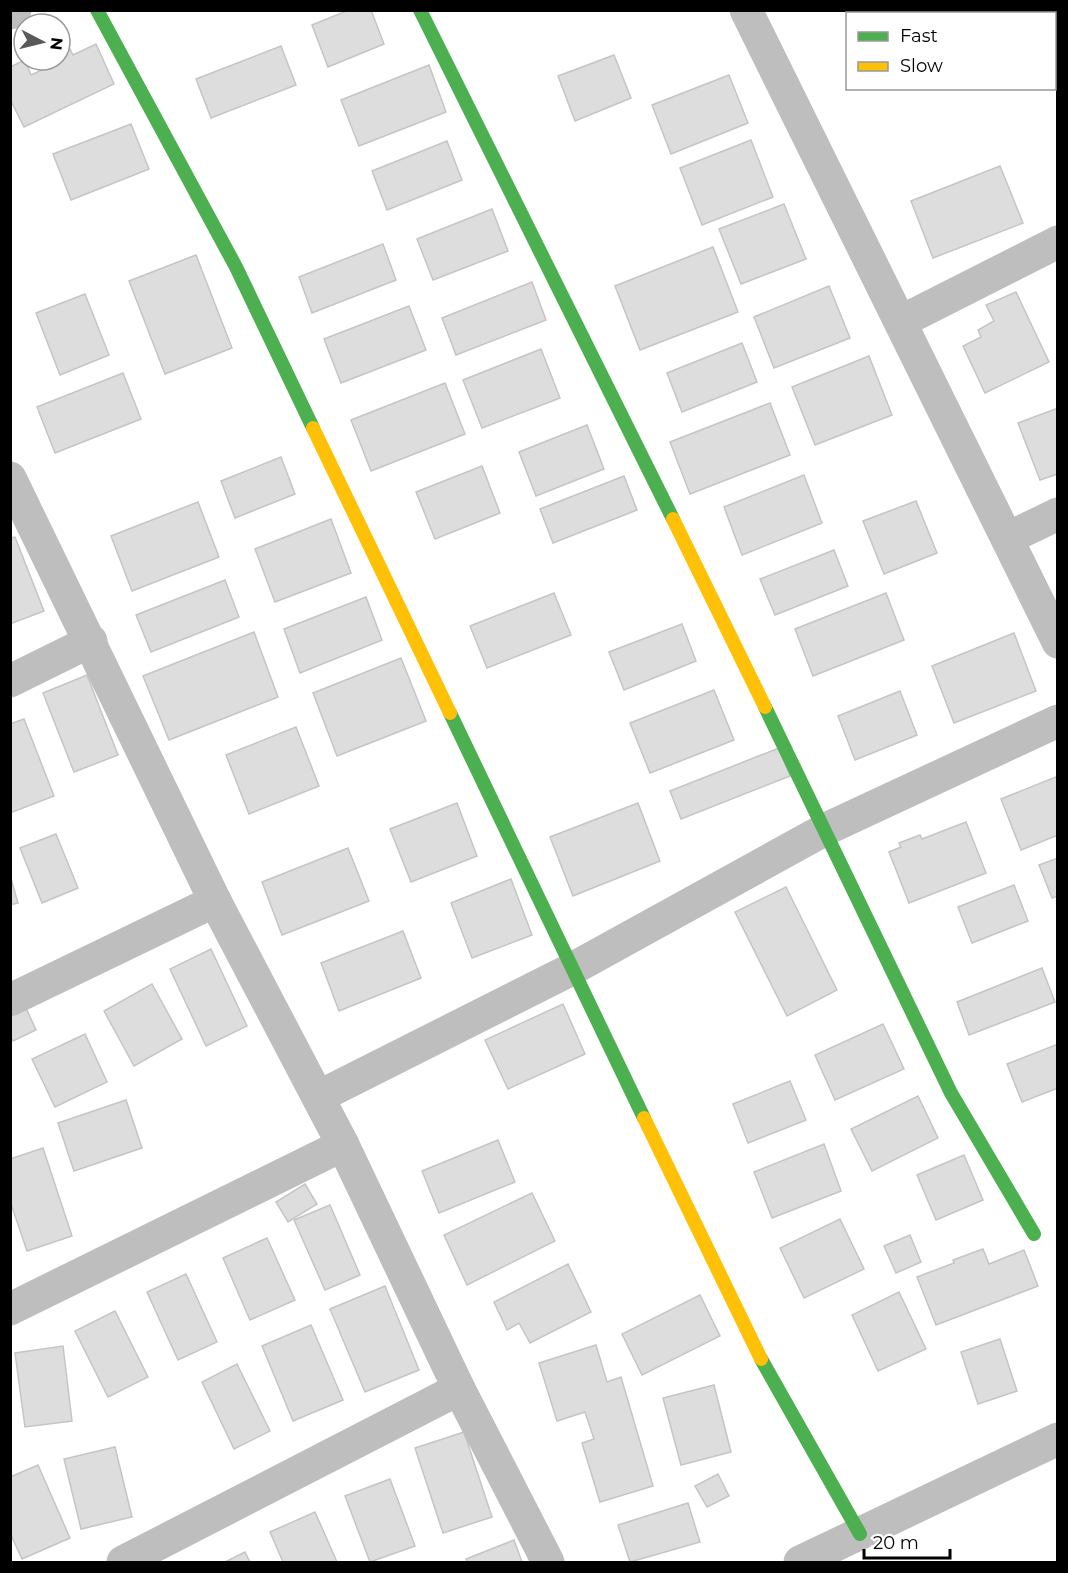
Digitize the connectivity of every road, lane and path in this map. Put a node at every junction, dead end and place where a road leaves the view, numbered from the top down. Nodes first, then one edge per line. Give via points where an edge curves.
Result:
1 (15, 10) edge
2 (98, 10) edge
3 (420, 10) edge
4 (746, 10) edge
5 (10, 13) edge
6 (1058, 242) edge
7 (900, 322) junction
8 (10, 478) edge
9 (1058, 514) edge
10 (1008, 538) junction
11 (91, 641) junction
12 (1058, 642) edge
13 (10, 681) edge
14 (1058, 721) edge
15 (824, 830) junction
16 (215, 901) junction
17 (572, 969) junction
18 (10, 1000) edge
19 (318, 1097) junction
20 (343, 1145) junction
21 (1034, 1234) dead end
22 (10, 1309) edge
23 (459, 1389) junction
24 (1058, 1439) edge
25 (860, 1534) junction
26 (123, 1563) edge
27 (548, 1563) edge
28 (800, 1563) edge

1 - 5 street
2 - 17 street via 236,267
3 - 15 street via 651,472
4 - 7 street
6 - 7 street
7 - 10 street
8 - 11 street
9 - 10 street
10 - 12 street
11 - 13 street
11 - 16 street
14 - 15 street
15 - 17 street
15 - 21 street via 951,1093
16 - 18 street
16 - 19 street
17 - 19 street
17 - 25 street via 751,1341
19 - 20 street
20 - 22 street
20 - 23 street
23 - 26 street
23 - 27 street
24 - 25 street
25 - 28 street

